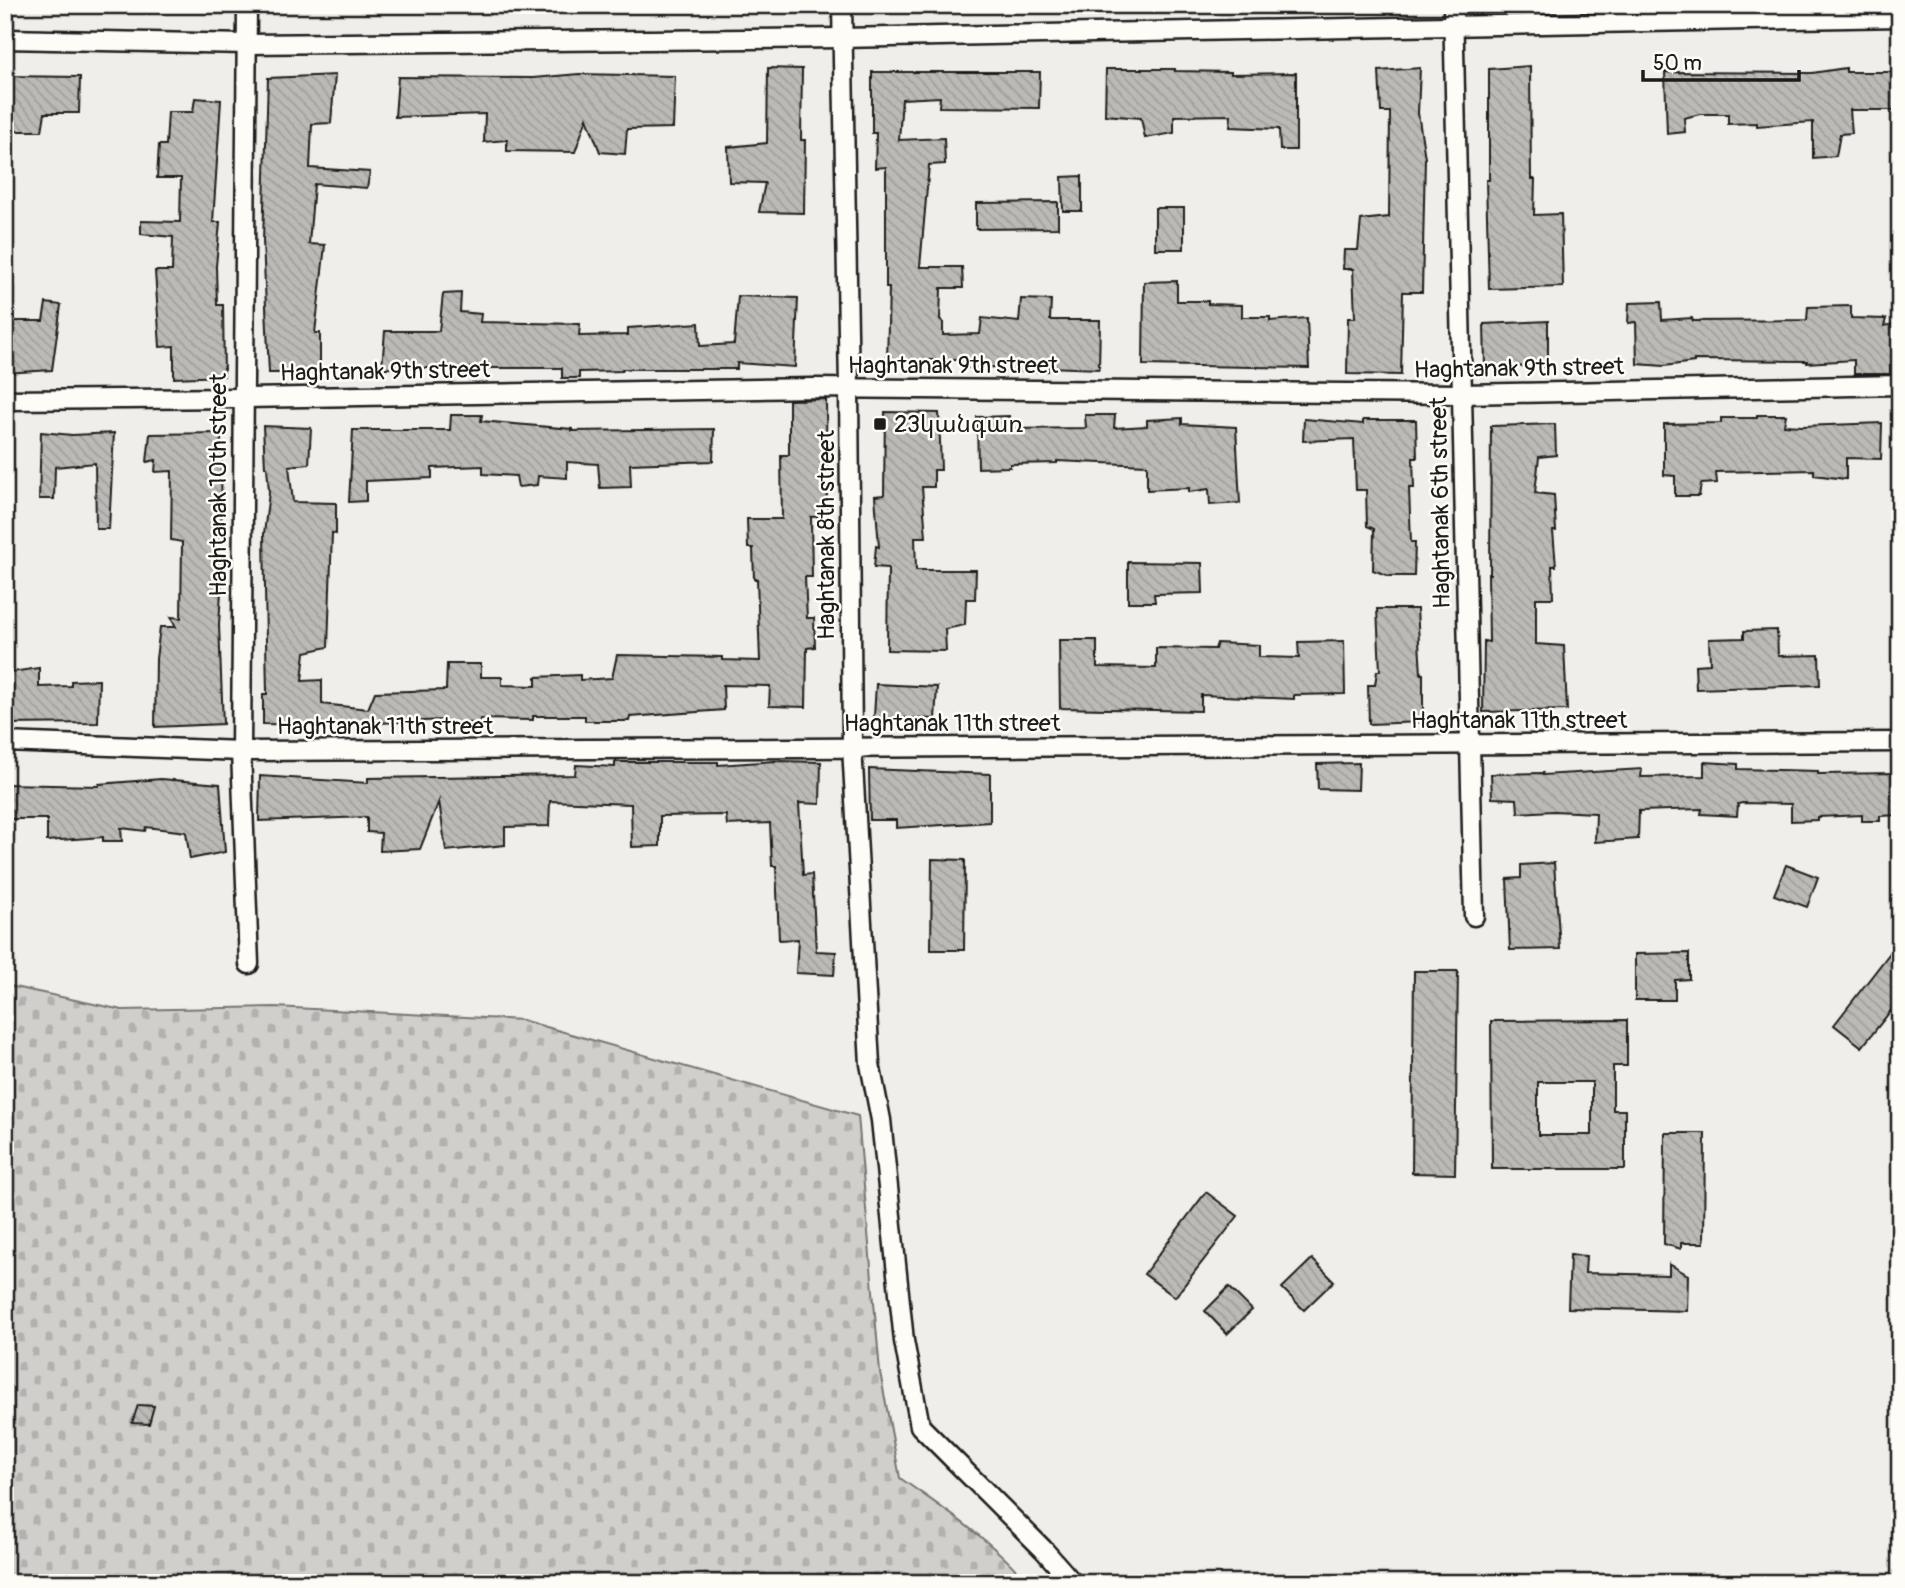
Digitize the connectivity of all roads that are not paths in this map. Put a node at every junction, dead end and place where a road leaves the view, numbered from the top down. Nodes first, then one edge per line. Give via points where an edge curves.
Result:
1 (247, 5) edge
2 (842, 5) edge
3 (1452, 5) edge
4 (1900, 17) edge
5 (1452, 27) junction
6 (841, 38) junction
7 (5, 39) edge
8 (247, 44) junction
9 (1900, 385) edge
10 (849, 388) junction
11 (1463, 394) junction
12 (243, 398) junction
13 (5, 400) edge
14 (5, 742) edge
15 (1900, 742) edge
16 (1468, 746) junction
17 (852, 747) junction
18 (242, 751) junction
19 (1474, 916) dead end
20 (249, 964) dead end
21 (1073, 1583) edge

1 - 8 street, Haghtanak 10th street
2 - 6 street, Haghtanak 8th street
3 - 5 street, Haghtanak 6th street
4 - 5 street
5 - 6 street
5 - 11 street, Haghtanak 6th street
6 - 8 street
6 - 10 street, Haghtanak 8th street
7 - 8 street
8 - 12 street, Haghtanak 10th street
9 - 11 street, Haghtanak 9th street
10 - 11 street, Haghtanak 9th street
10 - 12 street, Haghtanak 9th street
10 - 17 street, Haghtanak 8th street
11 - 16 street, Haghtanak 6th street
12 - 13 street, Haghtanak 9th street
12 - 18 street, Haghtanak 10th street
14 - 18 street, Haghtanak 11th street
15 - 16 street, Haghtanak 11th street
16 - 17 street, Haghtanak 11th street
16 - 19 street, Haghtanak 6th street
17 - 18 street, Haghtanak 11th street
17 - 21 street, Haghtanak 8th street via 870,1064 919,1426
18 - 20 street, Haghtanak 10th street

